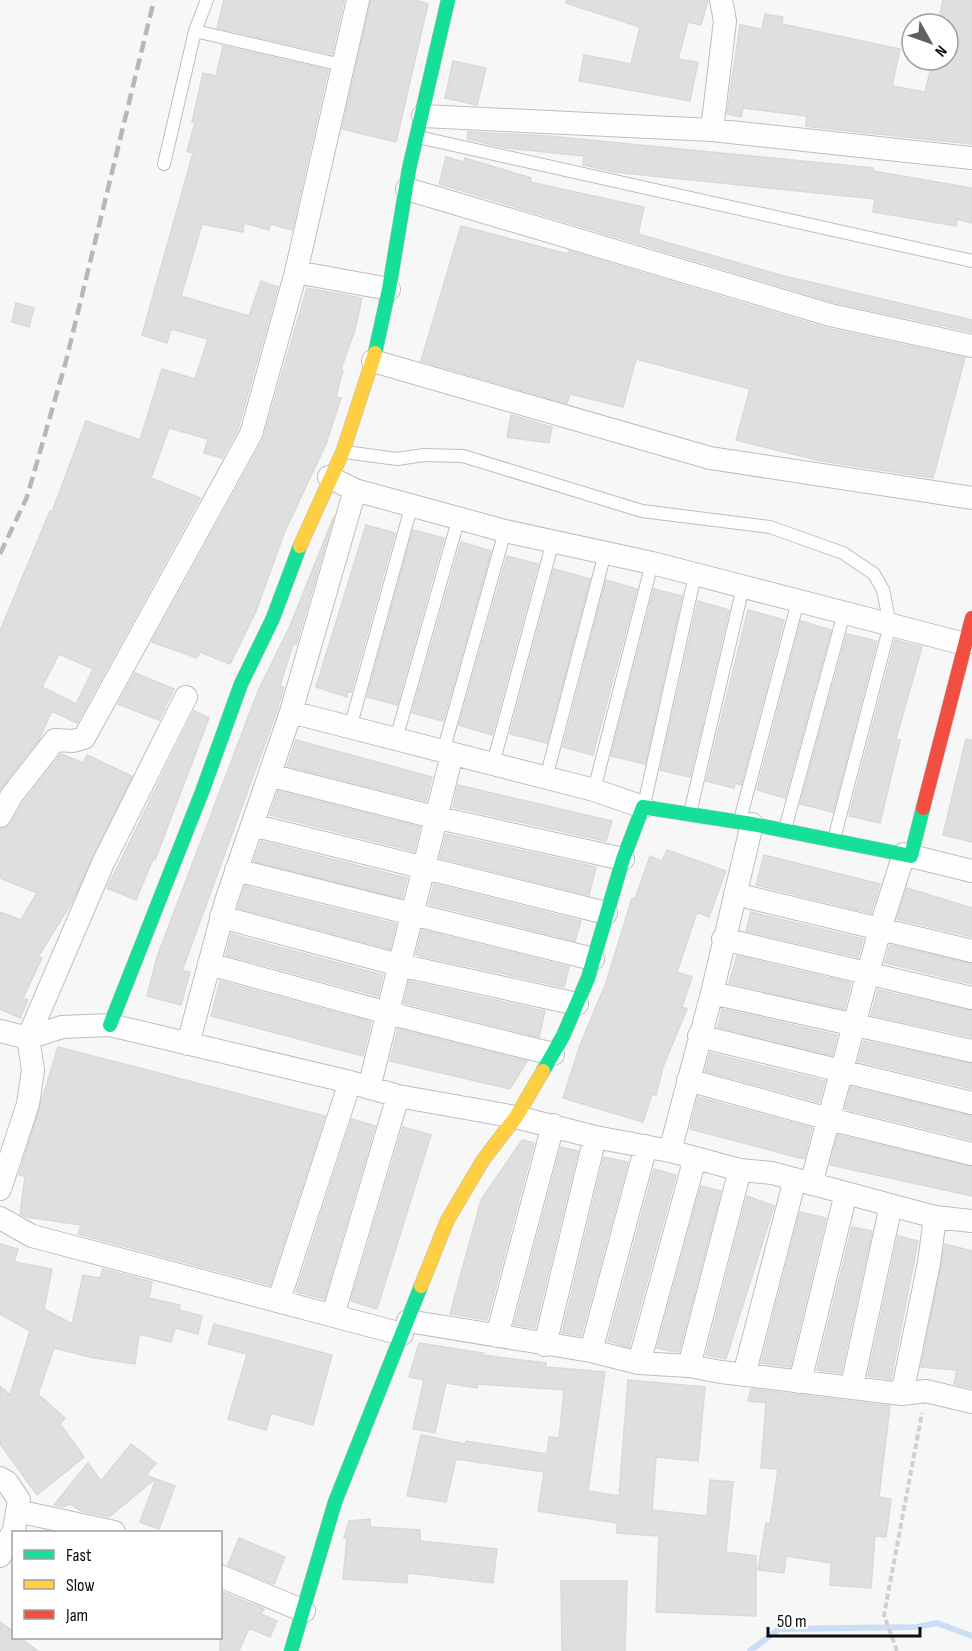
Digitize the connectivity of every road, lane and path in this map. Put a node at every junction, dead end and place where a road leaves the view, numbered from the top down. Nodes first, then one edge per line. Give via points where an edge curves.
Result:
1 (207, 0) edge
2 (358, 0) edge
3 (448, 0) edge
4 (721, 0) edge
5 (195, 31) junction
6 (342, 65) junction
7 (421, 127) junction
8 (712, 130) junction
9 (972, 158) edge
10 (164, 164) dead end
11 (407, 189) junction
12 (972, 261) edge
13 (296, 272) junction
14 (389, 290) junction
15 (972, 346) edge
16 (373, 361) junction
17 (343, 451) junction
18 (329, 477) junction
19 (355, 490) junction
20 (972, 498) edge
21 (412, 504) junction
22 (459, 518) junction
23 (505, 531) junction
24 (553, 541) junction
25 (605, 553) junction
26 (652, 563) junction
27 (695, 575) junction
28 (743, 587) junction
29 (798, 601) junction
30 (844, 613) junction
31 (972, 618) edge
32 (890, 625) junction
33 (965, 644) junction
34 (186, 697) dead end
35 (291, 712) junction
36 (350, 728) junction
37 (396, 740) junction
38 (448, 753) junction
39 (493, 764) junction
40 (269, 775) junction
41 (546, 778) junction
42 (594, 790) junction
43 (643, 807) junction
44 (690, 813) junction
45 (0, 816) edge
46 (434, 817) junction
47 (746, 823) junction
48 (252, 825) junction
49 (784, 831) junction
50 (834, 840) junction
51 (907, 855) junction
52 (622, 859) junction
53 (424, 866) junction
54 (236, 870) junction
55 (972, 871) edge
56 (735, 894) junction
57 (606, 913) junction
58 (221, 916) junction
59 (412, 916) junction
60 (880, 929) junction
61 (723, 939) junction
62 (972, 951) edge
63 (593, 959) junction
64 (209, 964) junction
65 (399, 965) junction
66 (869, 973) junction
67 (712, 993) junction
68 (972, 998) edge
69 (577, 1004) junction
70 (388, 1013) junction
71 (110, 1025) junction
72 (854, 1025) junction
73 (0, 1031) edge
74 (699, 1036) junction
75 (28, 1038) junction
76 (188, 1044) junction
77 (972, 1051) edge
78 (553, 1054) junction
79 (842, 1072) junction
80 (688, 1080) junction
81 (360, 1085) junction
82 (398, 1096) junction
83 (972, 1103) edge
84 (516, 1117) junction
85 (829, 1119) junction
86 (553, 1125) junction
87 (595, 1137) junction
88 (646, 1146) junction
89 (670, 1151) junction
90 (972, 1154) edge
91 (695, 1158) junction
92 (740, 1170) junction
93 (803, 1182) junction
94 (0, 1189) edge
95 (846, 1193) junction
96 (891, 1205) junction
97 (935, 1217) junction
98 (0, 1218) edge
99 (972, 1221) edge
100 (279, 1300) junction
101 (333, 1315) junction
102 (405, 1328) junction
103 (496, 1336) junction
104 (545, 1345) junction
105 (591, 1351) junction
106 (639, 1363) junction
107 (689, 1366) junction
108 (744, 1375) junction
109 (800, 1382) junction
110 (852, 1386) junction
111 (926, 1391) junction
112 (902, 1394) junction
113 (972, 1402) edge
114 (0, 1478) edge
115 (17, 1511) junction
116 (13, 1531) edge
117 (105, 1531) edge
118 (12, 1534) edge
119 (0, 1556) edge
120 (222, 1577) edge
121 (304, 1611) junction
122 (291, 1651) edge
123 (897, 1651) edge

1 - 5 lane
2 - 6 street
3 - 7 street
4 - 8 street via 725,21
5 - 6 lane
5 - 10 lane
6 - 13 street
7 - 8 street
7 - 11 street
7 - 12 lane
8 - 9 street
11 - 14 street
11 - 15 street via 830,315
13 - 14 street
13 - 45 street via 251,434 166,591 84,738 55,740
14 - 16 street
16 - 17 street
16 - 20 street via 710,458
17 - 18 street
17 - 32 lane via 397,459 463,456 642,511 770,526 843,553 874,574 883,590
18 - 19 street
18 - 71 street via 273,618 241,684
19 - 21 street
19 - 35 street
21 - 22 street
21 - 36 lane
22 - 23 street
22 - 37 lane
23 - 24 street
23 - 38 lane
24 - 25 street
24 - 39 lane
25 - 26 street
25 - 41 lane
26 - 27 street
26 - 42 lane
27 - 28 street
27 - 43 lane
28 - 29 street
28 - 44 lane
29 - 30 street
29 - 47 lane
30 - 32 street
30 - 49 lane
31 - 33 street
32 - 33 street
32 - 50 lane
33 - 51 street
34 - 75 street via 103,863
35 - 36 street
35 - 40 street
36 - 37 street
37 - 38 street
38 - 39 street
38 - 46 street
39 - 41 street
40 - 46 street
40 - 48 street
41 - 42 street
42 - 43 street
43 - 44 street
43 - 52 street
44 - 47 street
46 - 52 street
46 - 53 street
47 - 49 street
47 - 56 street
48 - 53 street
48 - 54 street
49 - 50 street
50 - 51 street
51 - 55 street
51 - 60 street
52 - 57 street
53 - 57 street
53 - 59 street
54 - 58 street
54 - 59 street
56 - 60 street
56 - 61 street
57 - 63 street
58 - 64 street
58 - 65 street
59 - 63 street
59 - 65 street
60 - 62 street
60 - 66 street
61 - 66 street
61 - 67 street
63 - 69 street
64 - 70 street
64 - 76 street
65 - 69 street
65 - 70 street
66 - 68 street
66 - 72 street
67 - 72 street
67 - 74 street
69 - 78 street
70 - 78 street
70 - 81 street
71 - 75 street via 62,1027
71 - 76 street
72 - 77 street
72 - 79 street
73 - 75 street
74 - 79 street
74 - 80 street
75 - 94 street via 33,1070 28,1104
76 - 81 street
78 - 84 street
79 - 83 street
79 - 85 street
80 - 85 street
80 - 89 street
81 - 82 street
81 - 100 street
82 - 84 street
82 - 101 street
84 - 86 street
84 - 102 street via 483,1160 447,1221
85 - 90 street
85 - 93 street
86 - 87 street
86 - 103 street
87 - 88 street
87 - 104 street
88 - 89 street
88 - 105 street
89 - 91 street
91 - 92 street
91 - 106 street
92 - 93 street via 772,1173
92 - 107 street
93 - 95 street
93 - 108 street
95 - 96 street
95 - 109 street
96 - 97 street
96 - 110 street
97 - 99 street
97 - 112 street
98 - 100 street via 32,1236
100 - 101 street
101 - 102 street
102 - 103 street
102 - 121 street via 335,1502
103 - 104 street
104 - 105 street
105 - 106 street
106 - 107 street
107 - 108 street
108 - 109 street
109 - 110 street
110 - 112 street
111 - 112 street
111 - 113 street
111 - 123 path via 884,1615
114 - 115 street via 19,1500
115 - 116 street
115 - 117 street
118 - 119 street
120 - 121 street
121 - 122 street

